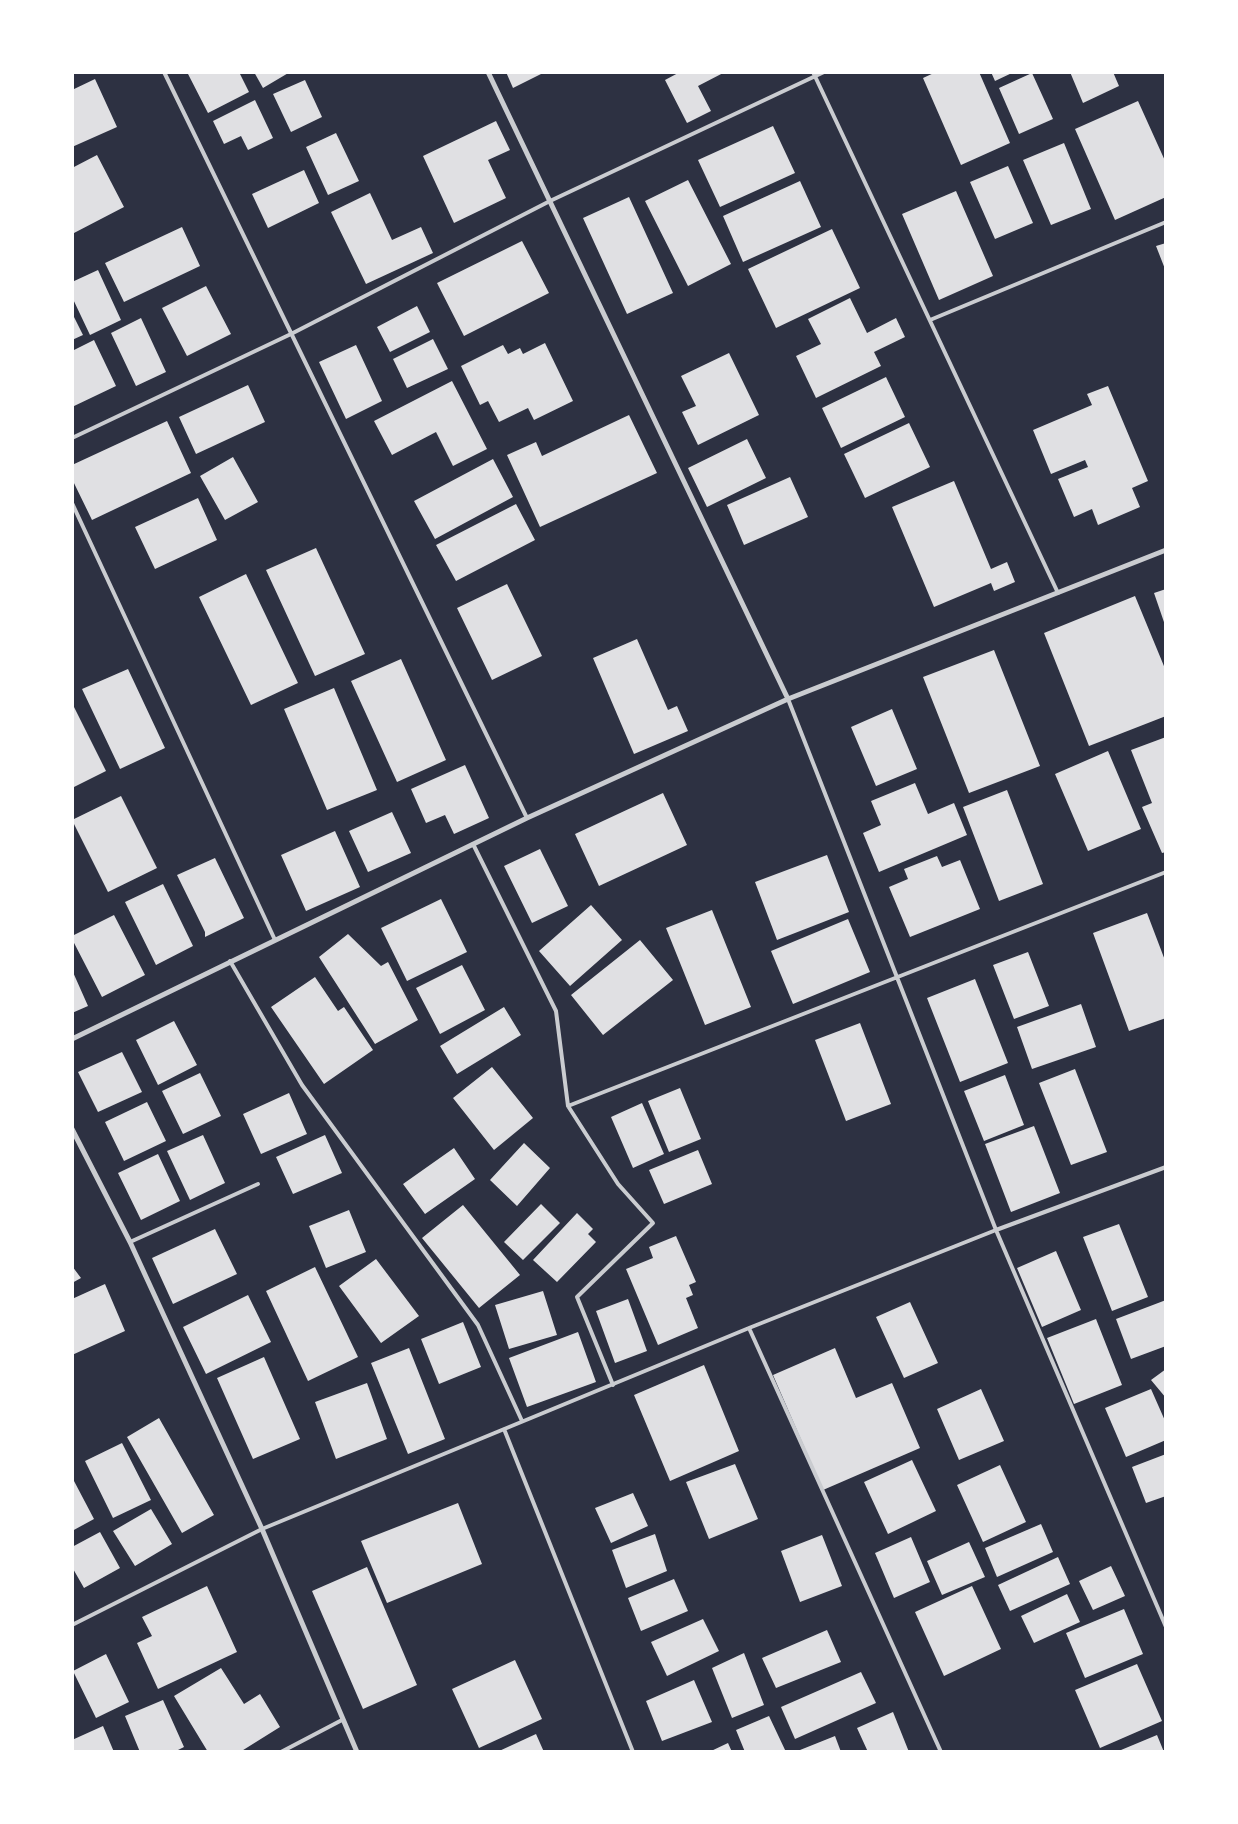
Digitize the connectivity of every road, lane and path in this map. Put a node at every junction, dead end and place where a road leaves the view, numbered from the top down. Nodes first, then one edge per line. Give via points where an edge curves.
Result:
1 (164, 72) edge
2 (488, 72) edge
3 (824, 72) edge
4 (814, 75) edge
5 (550, 201) junction
6 (1166, 222) edge
7 (930, 320) junction
8 (290, 334) junction
9 (72, 438) edge
10 (72, 503) edge
11 (1166, 550) edge
12 (1058, 593) junction
13 (788, 698) junction
14 (527, 818) junction
15 (473, 844) junction
16 (1166, 872) edge
17 (275, 940) junction
18 (230, 961) junction
19 (896, 977) junction
20 (72, 1039) edge
21 (568, 1106) junction
22 (72, 1129) edge
23 (1166, 1166) edge
24 (258, 1184) dead end
25 (996, 1230) junction
26 (130, 1242) junction
27 (749, 1328) junction
28 (613, 1385) junction
29 (522, 1421) junction
30 (504, 1429) junction
31 (262, 1529) junction
32 (72, 1625) edge
33 (1166, 1627) edge
34 (342, 1720) junction
35 (281, 1752) edge
36 (357, 1752) edge
37 (633, 1752) edge
38 (941, 1752) edge

1 - 8 lane
2 - 5 street
3 - 4 lane
4 - 5 lane
4 - 7 lane
5 - 8 lane
5 - 13 street
6 - 7 lane
7 - 12 lane
8 - 9 lane
8 - 14 lane
10 - 17 lane
11 - 12 street
12 - 13 street
13 - 14 street
13 - 19 lane
14 - 15 street
15 - 17 street
15 - 21 lane via 556,1011
16 - 19 lane
17 - 18 street
18 - 20 street
18 - 29 lane via 302,1085 478,1325
19 - 21 lane
19 - 25 lane
21 - 28 lane via 618,1184 653,1222 578,1297
22 - 26 street
23 - 25 lane
24 - 26 lane
25 - 27 lane
25 - 33 lane
26 - 31 street
27 - 28 lane
27 - 38 lane
28 - 29 lane
29 - 30 lane
30 - 31 lane
30 - 37 lane
31 - 32 lane
31 - 34 street
34 - 35 lane
34 - 36 street

